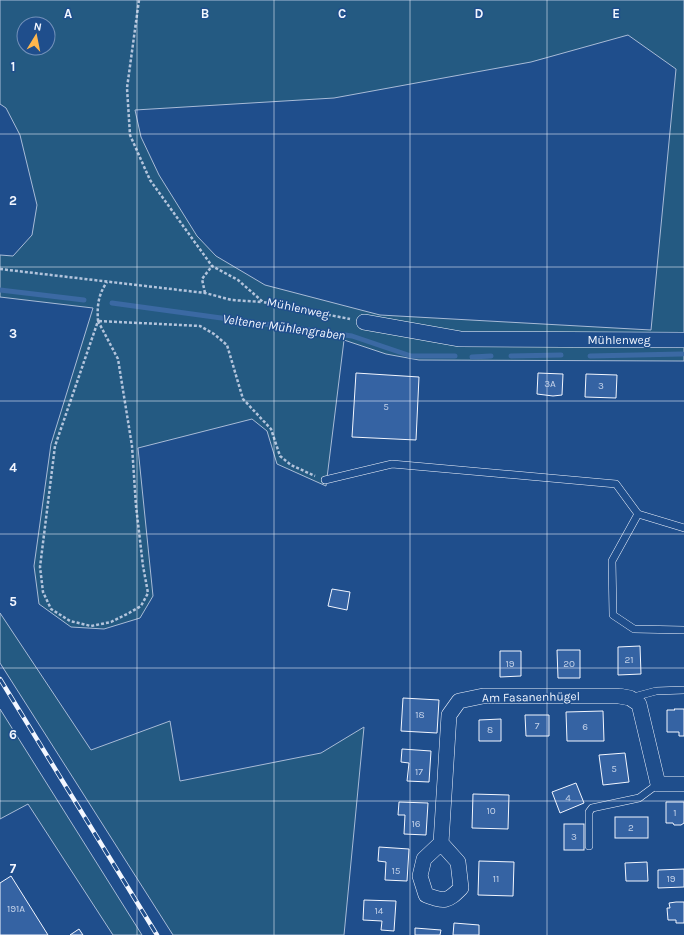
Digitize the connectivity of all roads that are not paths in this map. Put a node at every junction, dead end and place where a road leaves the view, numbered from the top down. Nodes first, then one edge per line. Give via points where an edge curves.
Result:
1 (364, 322) road end
2 (684, 340) edge
3 (325, 480) road end
4 (638, 514) junction
5 (684, 528) edge
6 (684, 630) edge
7 (684, 690) edge
8 (630, 698) junction
9 (658, 784) junction
10 (684, 784) edge
11 (441, 843) dead end
12 (589, 846) dead end

1 - 2 street, Mühlenweg via 460,339
3 - 4 lane via 392,464 616,484
4 - 5 lane
4 - 6 lane via 612,561 613,614 634,629
7 - 8 lane via 656,691
8 - 9 street via 639,704
8 - 11 street, Am Fasanenhügel via 483,696 459,701 449,715
9 - 10 street
9 - 12 lane via 639,798 592,808 589,812

